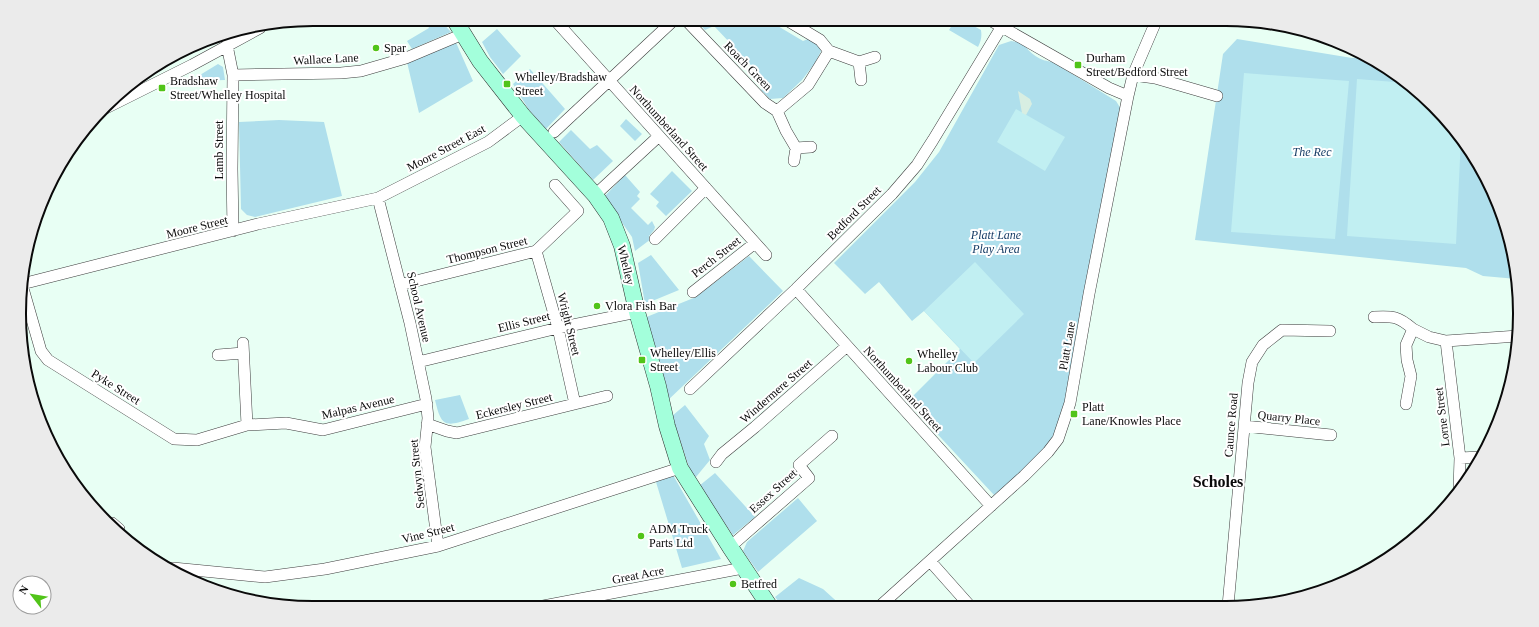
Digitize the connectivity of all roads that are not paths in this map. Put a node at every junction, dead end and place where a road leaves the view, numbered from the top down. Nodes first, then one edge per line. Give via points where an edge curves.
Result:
1 (458, 26) edge
2 (560, 26) edge
3 (667, 26) edge
4 (692, 26) edge
5 (796, 26) edge
6 (1002, 26) joint
7 (1154, 26) edge
8 (249, 34) edge
9 (463, 34) junction
10 (227, 45) junction
11 (829, 51) junction
12 (875, 57) dead end
13 (859, 62) junction
14 (1133, 75) junction
15 (233, 76) junction
16 (609, 80) junction
17 (860, 80) dead end
18 (1128, 96) junction
19 (1217, 96) dead end
20 (120, 101) edge
21 (777, 111) junction
22 (523, 116) junction
23 (554, 132) dead end
24 (659, 136) junction
25 (811, 147) dead end
26 (796, 148) junction
27 (794, 161) dead end
28 (555, 185) dead end
29 (706, 188) junction
30 (595, 195) junction
31 (378, 198) junction
32 (233, 231) junction
33 (655, 240) dead end
34 (755, 243) junction
35 (536, 251) junction
36 (766, 255) dead end
37 (28, 283) edge
38 (400, 285) junction
39 (796, 290) junction
40 (693, 292) dead end
41 (27, 301) edge
42 (637, 312) junction
43 (1374, 317) dead end
44 (558, 328) junction
45 (1413, 329) junction
46 (1330, 331) dead end
47 (1512, 336) edge
48 (1446, 341) junction
49 (847, 346) junction
50 (218, 355) dead end
51 (418, 362) junction
52 (690, 389) dead end
53 (607, 396) dead end
54 (427, 404) junction
55 (575, 404) junction
56 (1406, 404) dead end
57 (427, 424) junction
58 (247, 425) junction
59 (1244, 426) junction
60 (1331, 435) dead end
61 (832, 436) dead end
62 (718, 456) dead end
63 (1474, 457) edge
64 (1460, 458) junction
65 (680, 468) junction
66 (1459, 481) edge
67 (991, 506) junction
68 (438, 546) junction
69 (730, 547) junction
70 (930, 561) junction
71 (743, 568) junction
72 (197, 575) edge
73 (570, 601) edge
74 (766, 601) edge
75 (886, 601) edge
76 (966, 601) edge
77 (1228, 601) edge

1 - 9 main road, Whelley
2 - 16 street, Northumberland Street
3 - 16 street
4 - 21 street, Roach Green via 765,103
5 - 11 street via 820,40
6 - 18 street via 1109,88
6 - 39 street, Bedford Street via 917,165 892,194
7 - 14 street, Platt Lane
8 - 10 street
9 - 15 street, Wallace Lane via 406,58 361,71
9 - 22 main road, Whelley via 480,61
10 - 15 street, Lamb Street
10 - 20 street
11 - 13 street
11 - 21 street via 808,85
12 - 13 street
13 - 17 street
14 - 18 street, Platt Lane
14 - 19 street via 1155,78
15 - 32 street, Lamb Street
16 - 23 street
16 - 24 street, Northumberland Street
18 - 67 street, Platt Lane via 1068,410 1058,439 1048,452
21 - 26 street, Roach Green
22 - 30 main road, Whelley
22 - 31 street, Moore Street East via 488,142
24 - 29 street, Northumberland Street
24 - 30 street
25 - 26 street
26 - 27 street
28 - 35 street, Thompson Street via 578,211
29 - 33 street
29 - 34 street, Northumberland Street
30 - 42 main road, Whelley via 611,218 622,246
31 - 32 street, Moore Street
31 - 38 street, School Avenue
32 - 37 street, Moore Street
34 - 36 street, Northumberland Street
34 - 40 street, Perch Street
35 - 38 street, Thompson Street
35 - 44 street, Wright Street
38 - 51 street, School Avenue
39 - 49 street, Northumberland Street
39 - 52 street, Bedford Street
41 - 58 street, Pyke Street via 41,351 48,360 174,439 197,440
42 - 44 street, Ellis Street
42 - 65 main road, Whelley
43 - 45 street via 1392,316
44 - 51 street, Ellis Street
44 - 55 street, Wright Street
45 - 48 street via 1429,337
45 - 56 street via 1406,345 1411,376
46 - 59 street, Caunce Road via 1282,330 1263,345 1252,362
47 - 48 street
48 - 64 street, Lorne Street
49 - 62 street, Windermere Street
49 - 67 street, Northumberland Street
50 - 58 street via 243,348
51 - 54 street, School Avenue
53 - 55 street, Eckersley Street
54 - 57 street, School Avenue
54 - 58 street, Malpas Avenue via 323,430 286,423
55 - 57 street, Eckersley Street via 457,433
57 - 68 street, Sedwyn Street via 425,447
59 - 60 street, Quarry Place
59 - 77 street, Caunce Road
61 - 69 street, Essex Street via 799,465 809,478
63 - 64 street
64 - 66 street, Lorne Street
65 - 68 street, Vine Street
65 - 69 main road, Whelley
67 - 70 street, Platt Lane
68 - 72 street, Vine Street via 325,569 265,577
69 - 71 main road, Whelley
70 - 75 street, Platt Lane
70 - 76 street
71 - 73 street, Great Acre
71 - 74 main road, Whelley

